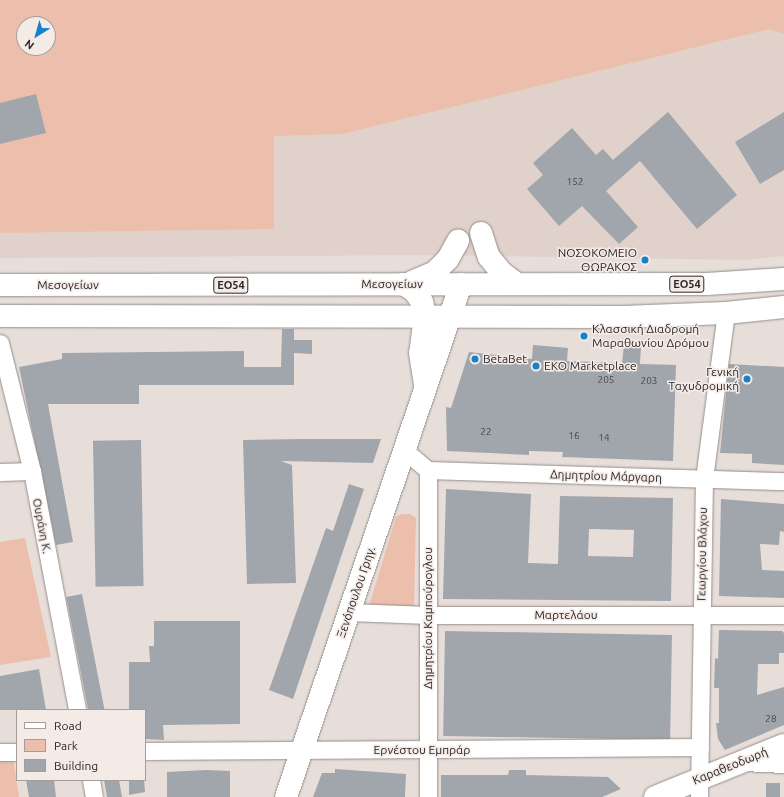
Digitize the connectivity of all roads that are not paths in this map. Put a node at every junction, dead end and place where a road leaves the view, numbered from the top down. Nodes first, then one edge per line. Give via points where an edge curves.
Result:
1 (481, 233) dead end
2 (458, 241) dead end
3 (784, 279) edge
4 (403, 284) junction
5 (461, 284) junction
6 (517, 284) junction
7 (0, 285) edge
8 (784, 307) edge
9 (726, 313) junction
10 (450, 315) junction
11 (0, 316) edge
12 (425, 316) junction
13 (784, 319) edge
14 (0, 343) edge
15 (426, 387) junction
16 (404, 450) junction
17 (428, 470) junction
18 (32, 471) junction
19 (0, 472) edge
20 (704, 479) junction
21 (784, 481) edge
22 (349, 612) junction
23 (428, 615) junction
24 (784, 615) edge
25 (702, 616) junction
26 (77, 709) edge
27 (784, 745) edge
28 (700, 747) junction
29 (428, 750) junction
30 (146, 751) edge
31 (302, 751) junction
32 (0, 752) edge
33 (16, 752) edge
34 (740, 762) junction
35 (784, 764) edge
36 (91, 781) edge
37 (699, 788) edge
38 (94, 797) edge
39 (286, 797) edge
40 (428, 797) edge
41 (655, 797) edge

1 - 6 main road via 489,257
2 - 4 main road via 448,259 435,272
3 - 6 main road, Μεσογείων / ΕΟ54 via 707,284
4 - 5 main road, Μεσογείων / ΕΟ54
4 - 7 main road, Μεσογείων / ΕΟ54
4 - 12 main road, Ξενόπουλου Γρηγ. via 414,291 422,302
5 - 6 main road, Μεσογείων / ΕΟ54
5 - 10 main road, Ξενόπουλου Γρηγ.
8 - 9 main road
9 - 10 main road via 623,317
9 - 13 main road
9 - 20 street, Γεωργίου Βλάχου
10 - 12 main road
10 - 15 main road, Ξενόπουλου Γρηγ.
11 - 12 main road
12 - 15 main road, Ξενόπουλου Γρηγ. via 420,353
14 - 18 street, Ουράνη Κ.
15 - 16 main road, Ξενόπουλου Γρηγ.
16 - 17 street
16 - 22 main road, Ξενόπουλου Γρηγ.
17 - 20 street, Δημητρίου Μάργαρη
17 - 23 street, Δημητρίου Καμπούρογλου
18 - 19 street
18 - 26 street, Ουράνη Κ.
20 - 21 street, Δημητρίου Μάργαρη
20 - 25 street, Γεωργίου Βλάχου
22 - 23 street, Μαρτελάου
22 - 31 main road, Ξενόπουλου Γρηγ.
23 - 25 street, Μαρτελάου
23 - 29 street, Δημητρίου Καμπούρογλου
24 - 25 street, Μαρτελάου
25 - 28 street, Γεωργίου Βλάχου
27 - 34 main road, Καραθεοδωρή
28 - 29 street, Ερνέστου Εμπράρ
28 - 37 street, Γεωργίου Βλάχου
29 - 31 street, Ερνέστου Εμπράρ
29 - 40 street, Δημητρίου Καμπούρογλου
30 - 31 street, Ερνέστου Εμπράρ
31 - 39 main road, Ξενόπουλου Γρηγ.
32 - 33 street
34 - 35 street
34 - 37 main road, Καραθεοδωρή
36 - 38 street
37 - 41 main road, Καραθεοδωρή

